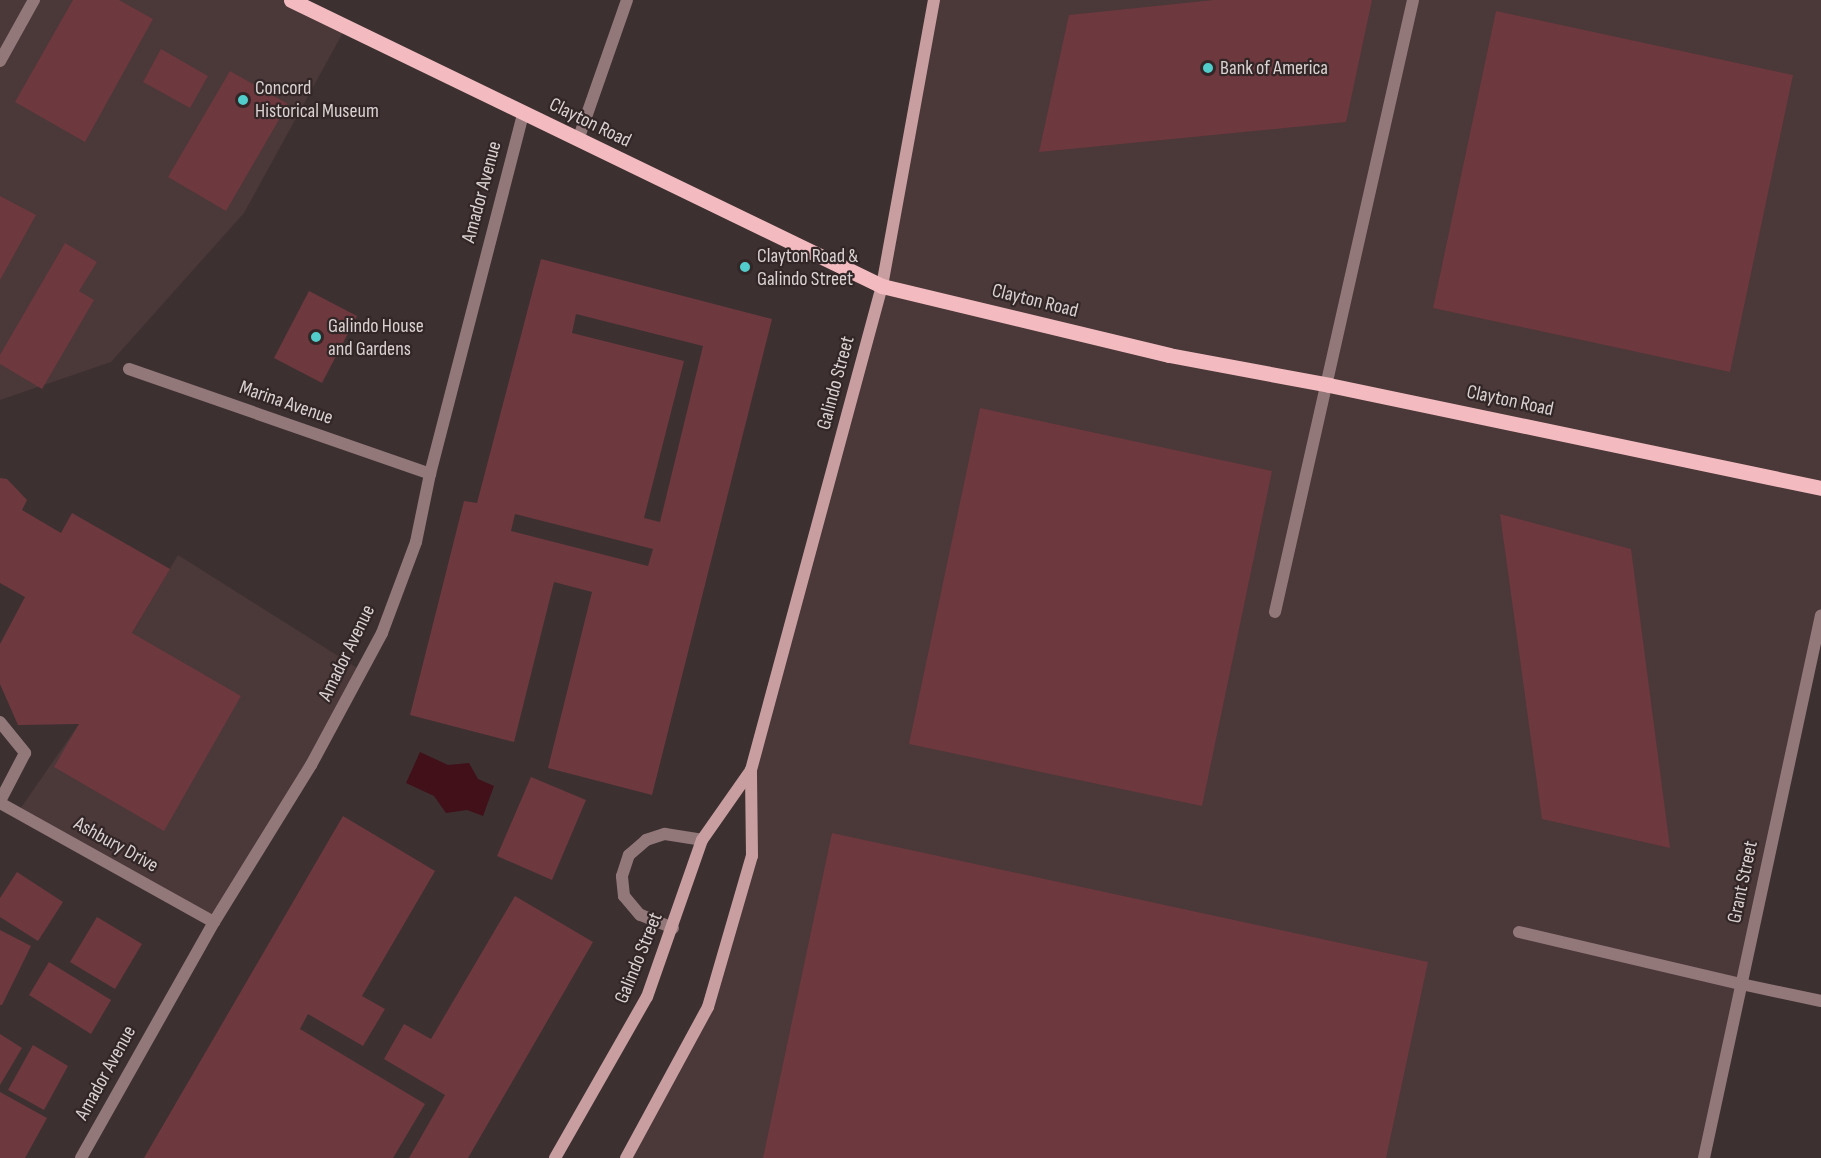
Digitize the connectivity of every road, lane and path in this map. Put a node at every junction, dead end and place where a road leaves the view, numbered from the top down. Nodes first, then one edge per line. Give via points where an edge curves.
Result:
1 (34, 0) edge
2 (291, 0) edge
3 (627, 0) edge
4 (933, 0) edge
5 (1413, 0) edge
6 (0, 61) edge
7 (524, 114) junction
8 (578, 140) junction
9 (882, 286) junction
10 (129, 369) dead end
11 (1329, 385) junction
12 (430, 474) junction
13 (1821, 488) edge
14 (1275, 612) dead end
15 (1821, 615) edge
16 (0, 722) edge
17 (751, 770) junction
18 (0, 802) edge
19 (702, 840) junction
20 (214, 922) junction
21 (673, 928) junction
22 (1519, 932) dead end
23 (1741, 984) junction
24 (1821, 1001) edge
25 (81, 1158) edge
26 (555, 1158) edge
27 (627, 1158) edge
28 (1704, 1158) edge

1 - 6 street
2 - 7 main road, Clayton Road
3 - 8 street
4 - 9 main road, Galindo Street
5 - 11 street
7 - 8 main road, Clayton Road
7 - 12 street, Amador Avenue
8 - 9 main road, Clayton Road
9 - 11 main road, Clayton Road via 1169,355
9 - 17 main road, Galindo Street
10 - 12 street, Marina Avenue
11 - 13 main road, Clayton Road
11 - 14 street
12 - 20 street, Amador Avenue via 416,542 382,633 311,765
15 - 23 street, Grant Street
16 - 18 street via 25,753
17 - 19 main road, Galindo Street
17 - 27 main road, Galindo Street via 753,855 708,1007
18 - 20 street, Ashbury Drive
19 - 21 main road, Galindo Street
19 - 21 street via 665,834 646,840 629,855 622,876 624,896 640,915
20 - 25 street, Amador Avenue
21 - 26 main road, Galindo Street via 647,997
22 - 23 street
23 - 24 street
23 - 28 street, Grant Street

